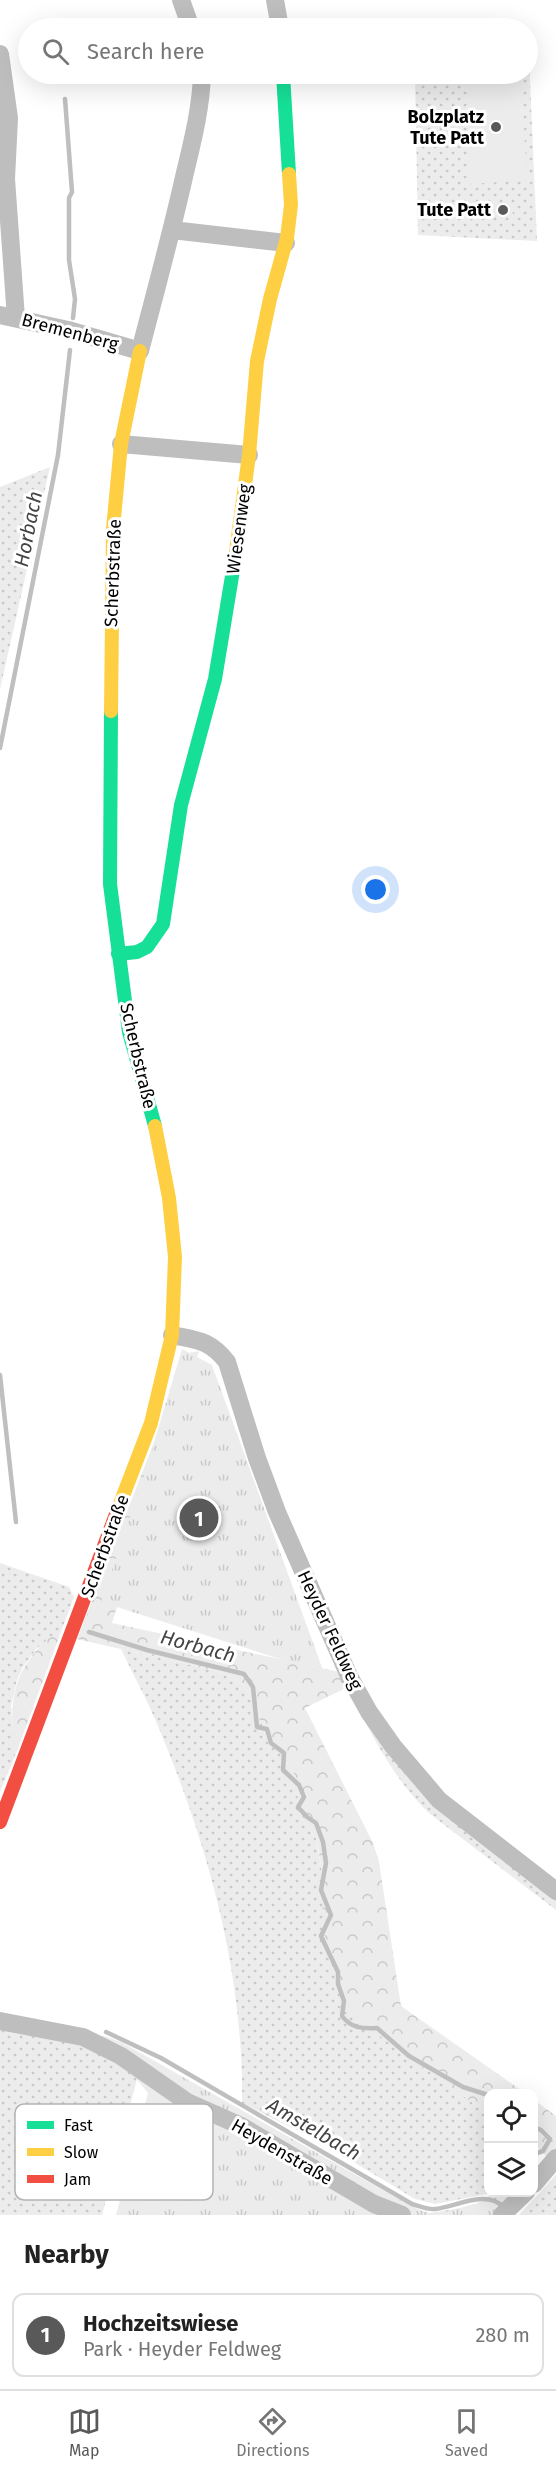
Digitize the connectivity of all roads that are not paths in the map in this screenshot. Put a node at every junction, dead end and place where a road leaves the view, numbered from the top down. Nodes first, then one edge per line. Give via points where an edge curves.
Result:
1 (181, 0) edge
2 (275, 0) edge
3 (187, 18) edge
4 (278, 18) edge
5 (0, 54) edge
6 (201, 84) edge
7 (284, 84) edge
8 (172, 230) junction
9 (286, 243) junction
10 (8, 316) edge
11 (140, 351) junction
12 (121, 444) junction
13 (249, 455) junction
14 (118, 954) junction
15 (172, 1335) junction
16 (0, 1822) edge
17 (556, 1891) edge
18 (0, 2021) edge
19 (192, 2104) edge
20 (213, 2114) edge
21 (556, 2158) edge
22 (538, 2179) edge
23 (402, 2215) edge

1 - 3 street
2 - 4 street
5 - 10 street via 9,118
6 - 8 street, Scherbstraße
7 - 9 street, Wiesenweg via 291,205
8 - 9 street
8 - 11 street, Scherbstraße
9 - 13 street, Wiesenweg via 256,362
10 - 11 street, Bremenberg
11 - 12 street, Scherbstraße
12 - 13 street
12 - 14 street, Scherbstraße via 113,529 110,695 110,884
13 - 14 street, Wiesenweg via 215,679 181,805 163,924 147,947
14 - 15 street, Scherbstraße via 129,1032 159,1141 169,1198 175,1257
15 - 16 street, Scherbstraße via 150,1423
15 - 17 street, Heyder Feldweg via 207,1343 227,1362 277,1512 349,1676 369,1712 439,1800
18 - 19 street, Heydenstraße via 83,2037 121,2056
20 - 23 street, Heydenstraße via 374,2204
21 - 22 street

